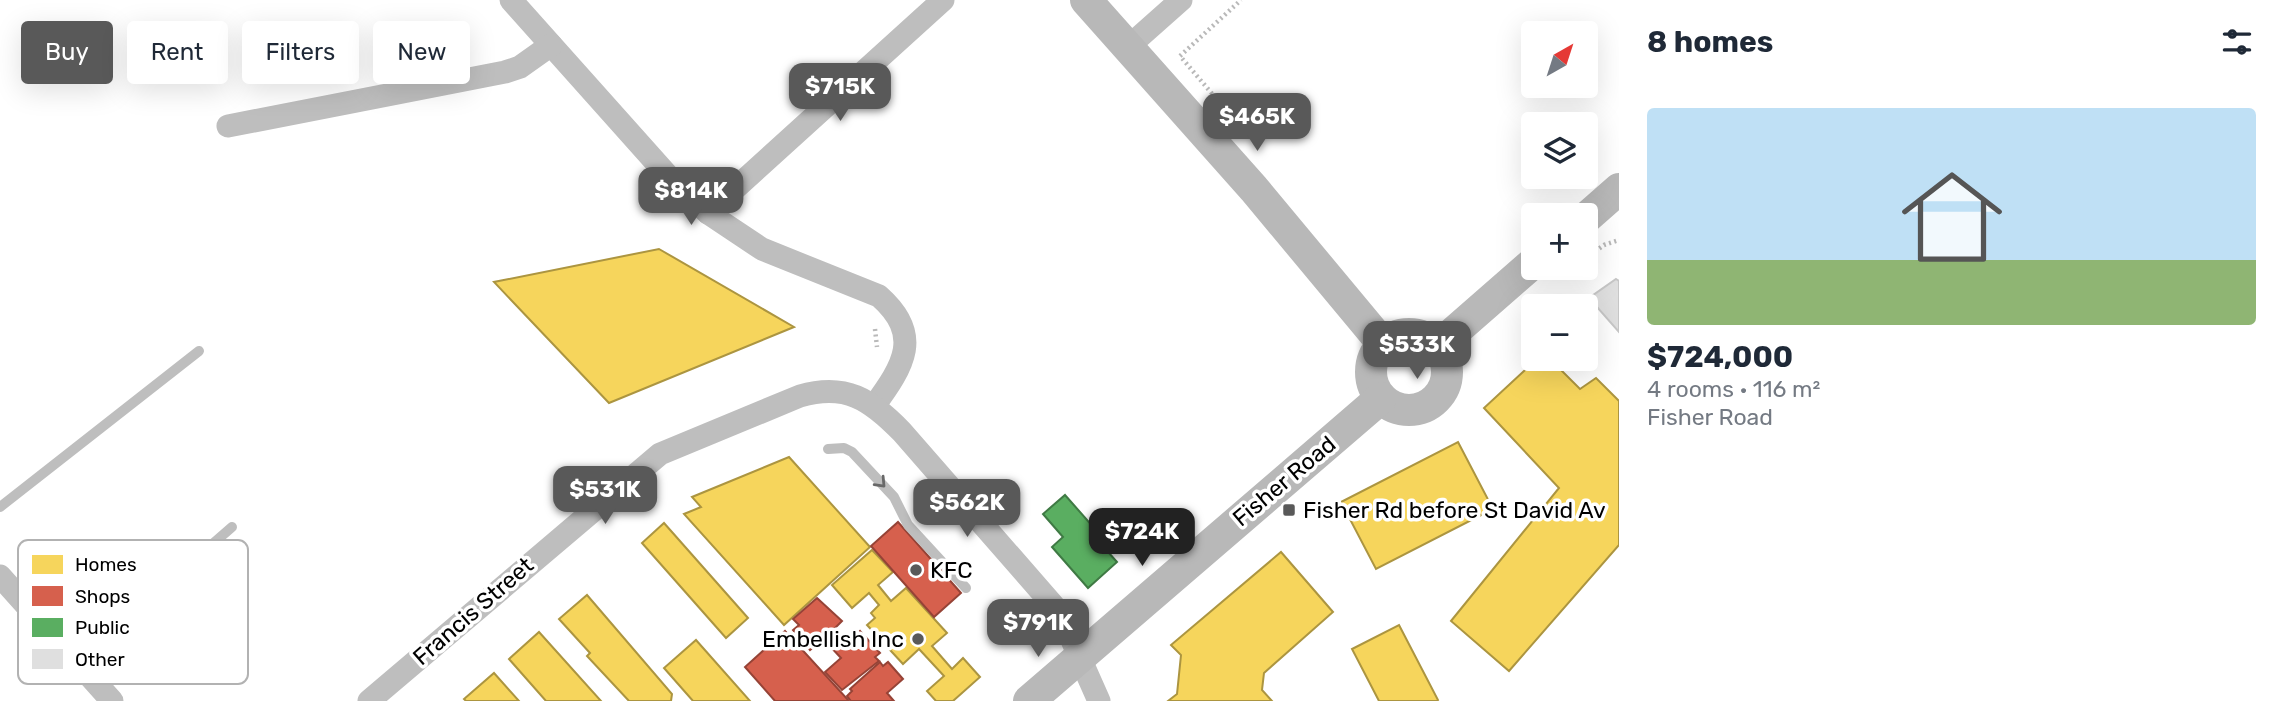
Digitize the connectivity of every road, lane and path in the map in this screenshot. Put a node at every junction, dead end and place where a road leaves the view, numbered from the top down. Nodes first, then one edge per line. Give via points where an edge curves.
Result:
1 (511, 0) edge
2 (943, 0) edge
3 (1086, 0) edge
4 (1181, 0) edge
5 (1241, 0) edge
6 (551, 45) junction
7 (1128, 47) junction
8 (228, 126) dead end
9 (1239, 126) dead end
10 (1619, 188) edge
11 (1598, 207) edge
12 (708, 213) junction
13 (1619, 240) edge
14 (1598, 249) edge
15 (1521, 273) edge
16 (1384, 344) junction
17 (1438, 346) junction
18 (200, 351) dead end
19 (1381, 398) junction
20 (874, 405) junction
21 (828, 449) dead end
22 (0, 508) edge
23 (232, 527) dead end
24 (217, 540) edge
25 (0, 576) edge
26 (966, 588) dead end
27 (18, 596) edge
28 (1081, 656) junction
29 (97, 684) edge
30 (112, 701) edge
31 (369, 701) edge
32 (1029, 701) edge
33 (1099, 701) edge

1 - 6 street
2 - 12 street
3 - 7 main road
4 - 7 street
5 - 9 path via 1180,56
6 - 8 street via 505,72
6 - 12 street via 669,177
7 - 16 main road
10 - 11 main road
12 - 20 street via 762,249 879,296 892,308 905,335 905,354
13 - 14 path
15 - 17 main road
16 - 17 main road via 1394,337 1417,334
16 - 19 main road via 1376,353 1371,376
17 - 19 main road via 1447,380 1436,401 1402,410
18 - 22 lane
19 - 28 main road, Fisher Road
20 - 28 street, Francis Street via 1060,613
20 - 31 street, Francis Street via 844,391 823,389 660,453
21 -> 26 lane via 852,452 894,497 908,525
23 - 24 lane
25 - 27 street
28 - 32 main road, Fisher Road
28 - 33 street, Francis Street
29 - 30 street

